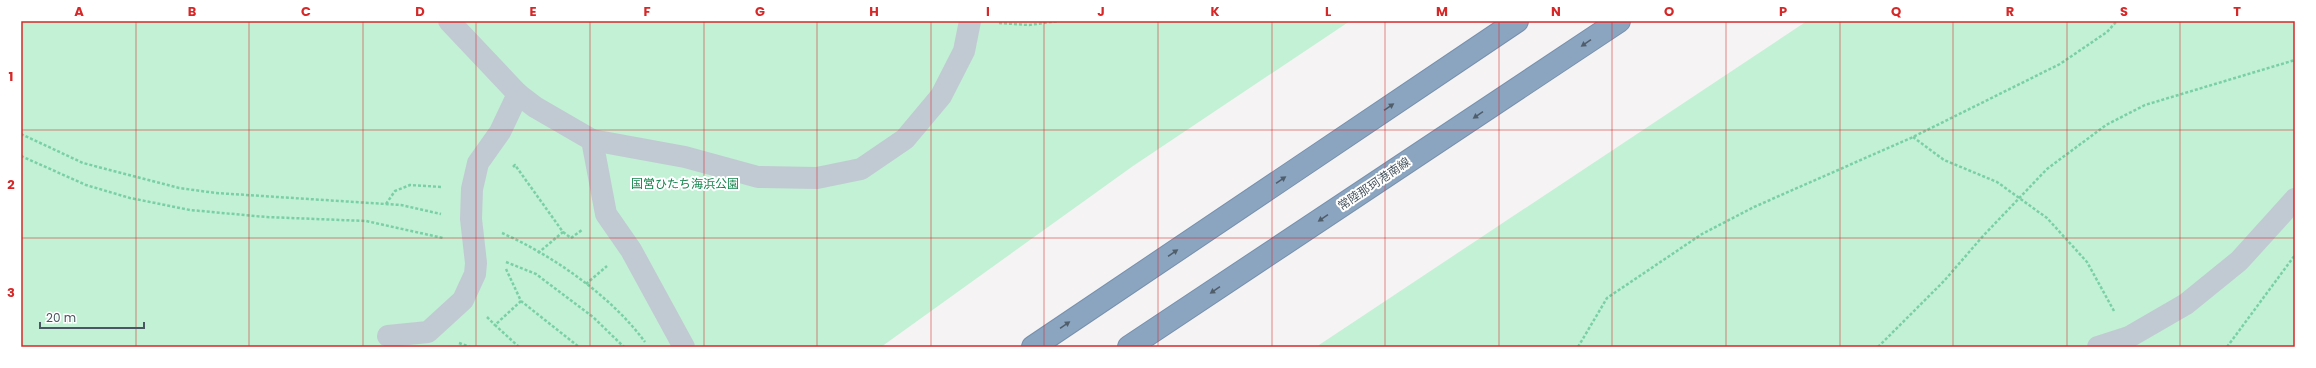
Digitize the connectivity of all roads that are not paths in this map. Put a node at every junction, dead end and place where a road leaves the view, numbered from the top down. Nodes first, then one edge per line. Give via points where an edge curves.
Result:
1 (449, 21) edge
2 (970, 21) edge
3 (1517, 21) edge
4 (1619, 21) edge
5 (518, 94) junction
6 (592, 140) junction
7 (2295, 199) edge
8 (388, 336) dead end
9 (684, 347) edge
10 (1033, 347) edge
11 (1129, 347) edge
12 (2098, 347) edge

1 - 5 street
2 - 6 street via 964,51 941,96 905,139 861,169 817,178 758,177 685,156
10 -> 3 highway
4 -> 11 highway, 常陸那珂港南線
5 - 6 street
5 - 8 street via 500,132 478,163 472,189 471,220 475,274 463,300 428,332
6 - 9 street via 606,214 631,250
7 - 12 street via 2239,261 2186,304 2129,337

